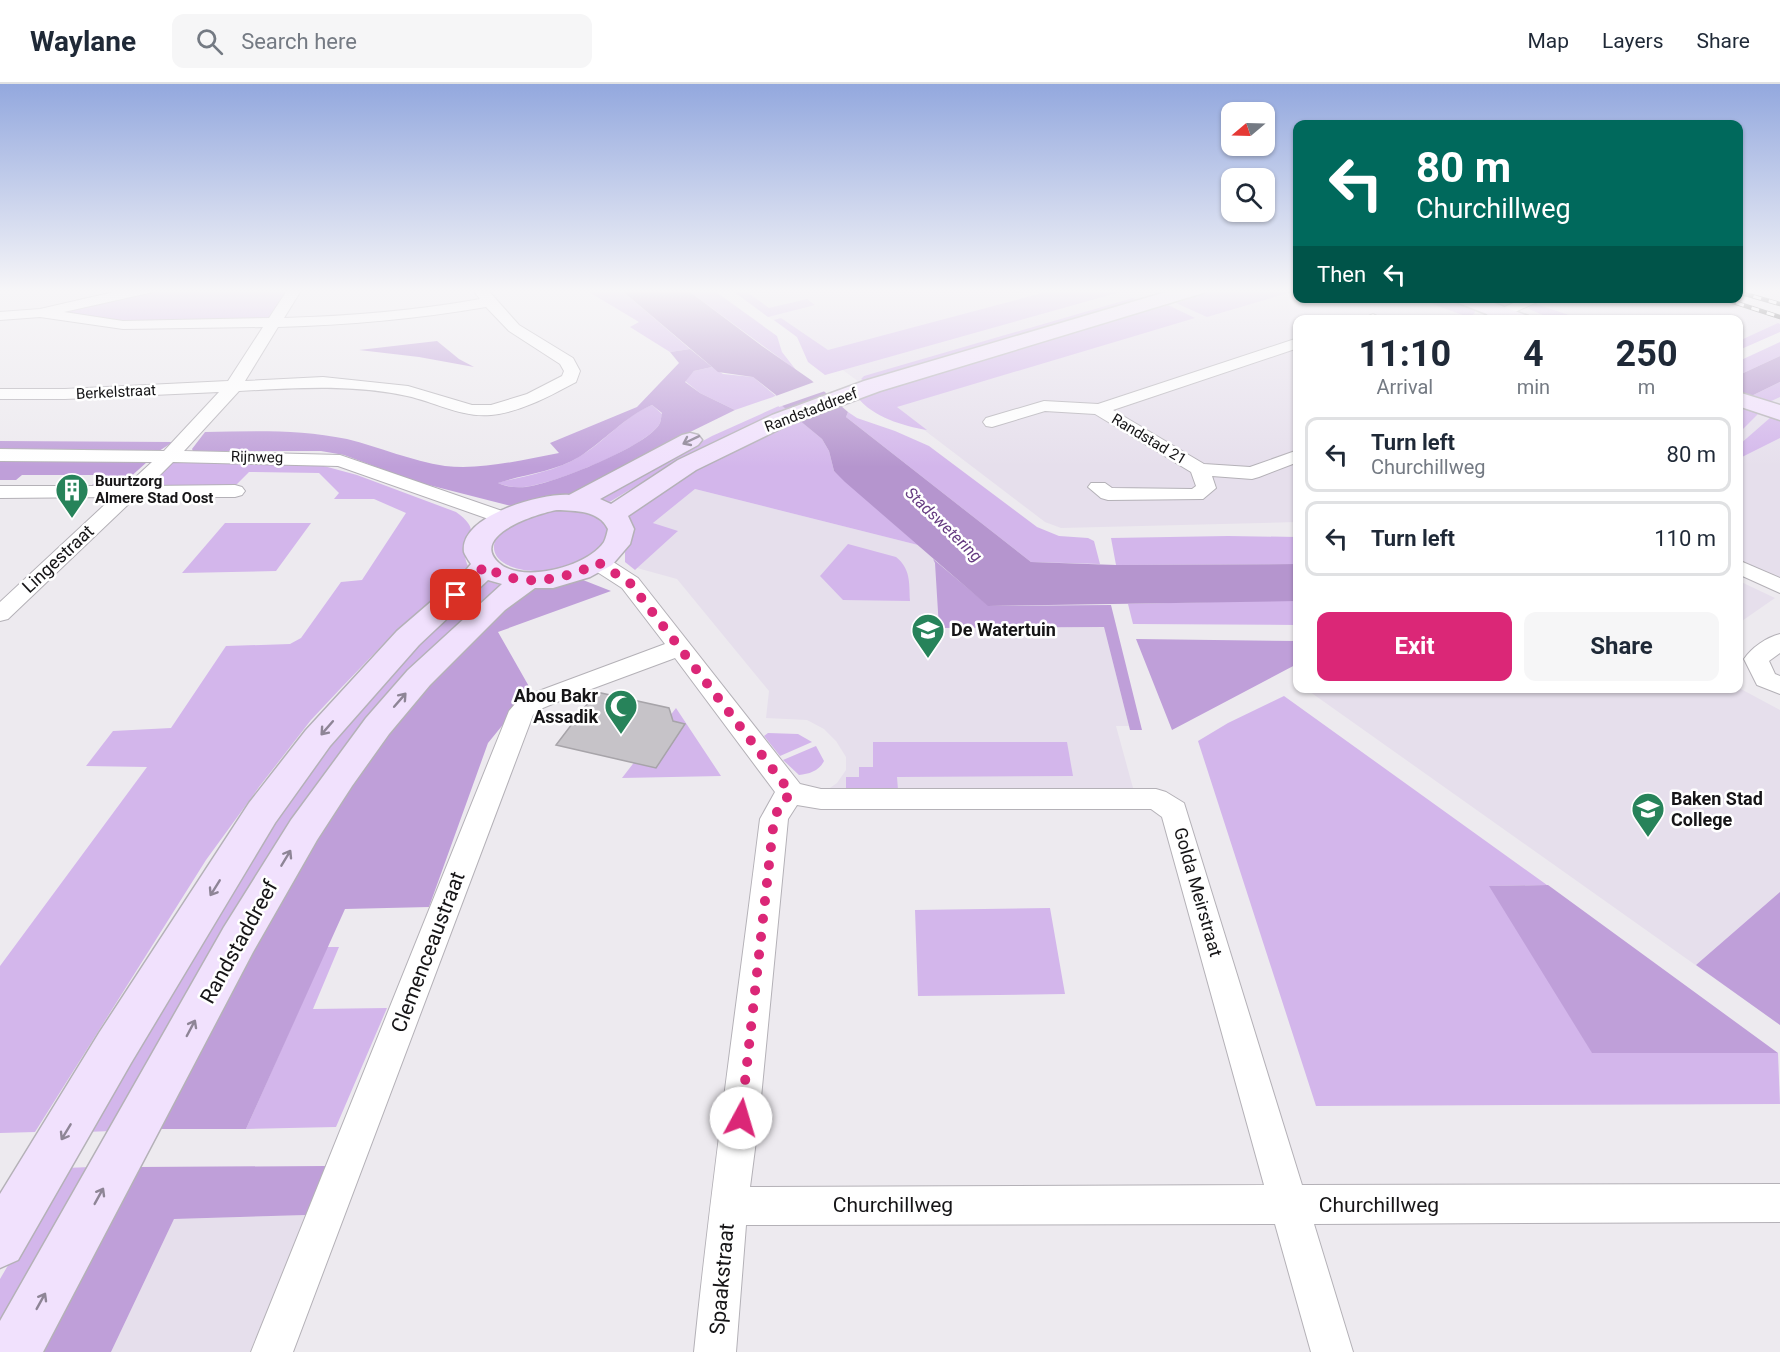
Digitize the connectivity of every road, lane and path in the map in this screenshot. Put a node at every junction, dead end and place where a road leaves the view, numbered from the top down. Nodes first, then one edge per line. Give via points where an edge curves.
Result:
1 (258, 348) edge
2 (546, 348) edge
3 (949, 348) edge
4 (988, 348) edge
5 (1282, 348) edge
6 (233, 387) junction
7 (1743, 392) edge
8 (0, 394) edge
9 (1743, 400) edge
10 (1780, 405) edge
11 (1099, 409) junction
12 (772, 413) junction
13 (1780, 413) edge
14 (992, 422) dead end
15 (0, 455) edge
16 (169, 456) junction
17 (1293, 457) edge
18 (1200, 470) junction
19 (1098, 487) dead end
20 (235, 491) dead end
21 (0, 492) edge
22 (130, 492) junction
23 (576, 502) junction
24 (613, 514) junction
25 (504, 518) junction
26 (599, 563) junction
27 (485, 566) junction
28 (1743, 568) edge
29 (529, 580) junction
30 (1780, 586) edge
31 (0, 614) edge
32 (1780, 641) edge
33 (680, 647) junction
34 (1780, 686) edge
35 (791, 793) junction
36 (1780, 1203) edge
37 (728, 1206) junction
38 (1290, 1206) junction
39 (0, 1242) edge
40 (13, 1352) edge
41 (272, 1352) edge
42 (715, 1352) edge
43 (1332, 1352) edge

1 - 6 street, Lingestraat
2 - 6 street, Berkelstraat via 567,361 572,371 570,379 533,398 492,410 471,410 426,395 357,385 323,382
3 - 12 main road, Randstaddreef via 852,374
4 - 12 main road, Randstaddreef via 872,387
5 - 11 street, Randstad 21
6 - 8 street, Berkelstraat
6 - 16 street, Lingestraat
7 - 10 main road
9 - 13 main road
11 - 14 street, Randstad 21 via 1044,406
11 - 18 street, Randstad 21
12 -> 23 main road, Randstaddreef via 687,441
12 - 24 main road, Randstaddreef
15 - 16 street, Rijnweg
16 - 22 street, Lingestraat
16 - 25 street, Rijnweg via 340,461
17 - 18 street, Randstad 21 via 1252,473
18 - 19 street, Randstad 21 via 1206,488 1196,495 1108,494
20 - 22 street
21 - 22 street
22 - 31 street, Lingestraat
23 - 24 main road
23 - 25 main road via 539,505
24 - 26 main road via 621,525 621,538 614,551
25 - 27 main road via 480,541 478,554
26 - 29 main road via 554,579
26 - 33 street via 630,583
27 - 29 main road via 503,576
27 -> 39 main road via 408,638 318,738 262,813 121,1038
28 - 30 street
40 -> 29 main road, Randstaddreef via 250,918 323,798 440,655 510,589
32 - 34 street via 1756,660 1766,679
33 - 35 street
33 - 41 street, Clemenceaustraat via 548,696 522,711
35 - 37 street via 774,819
35 - 38 street, Golda Meirstraat via 821,799 1156,799 1174,812
36 - 38 street, Churchillweg
37 - 38 street, Churchillweg
37 - 42 street, Spaakstraat
38 - 43 street, Golda Meirstraat

